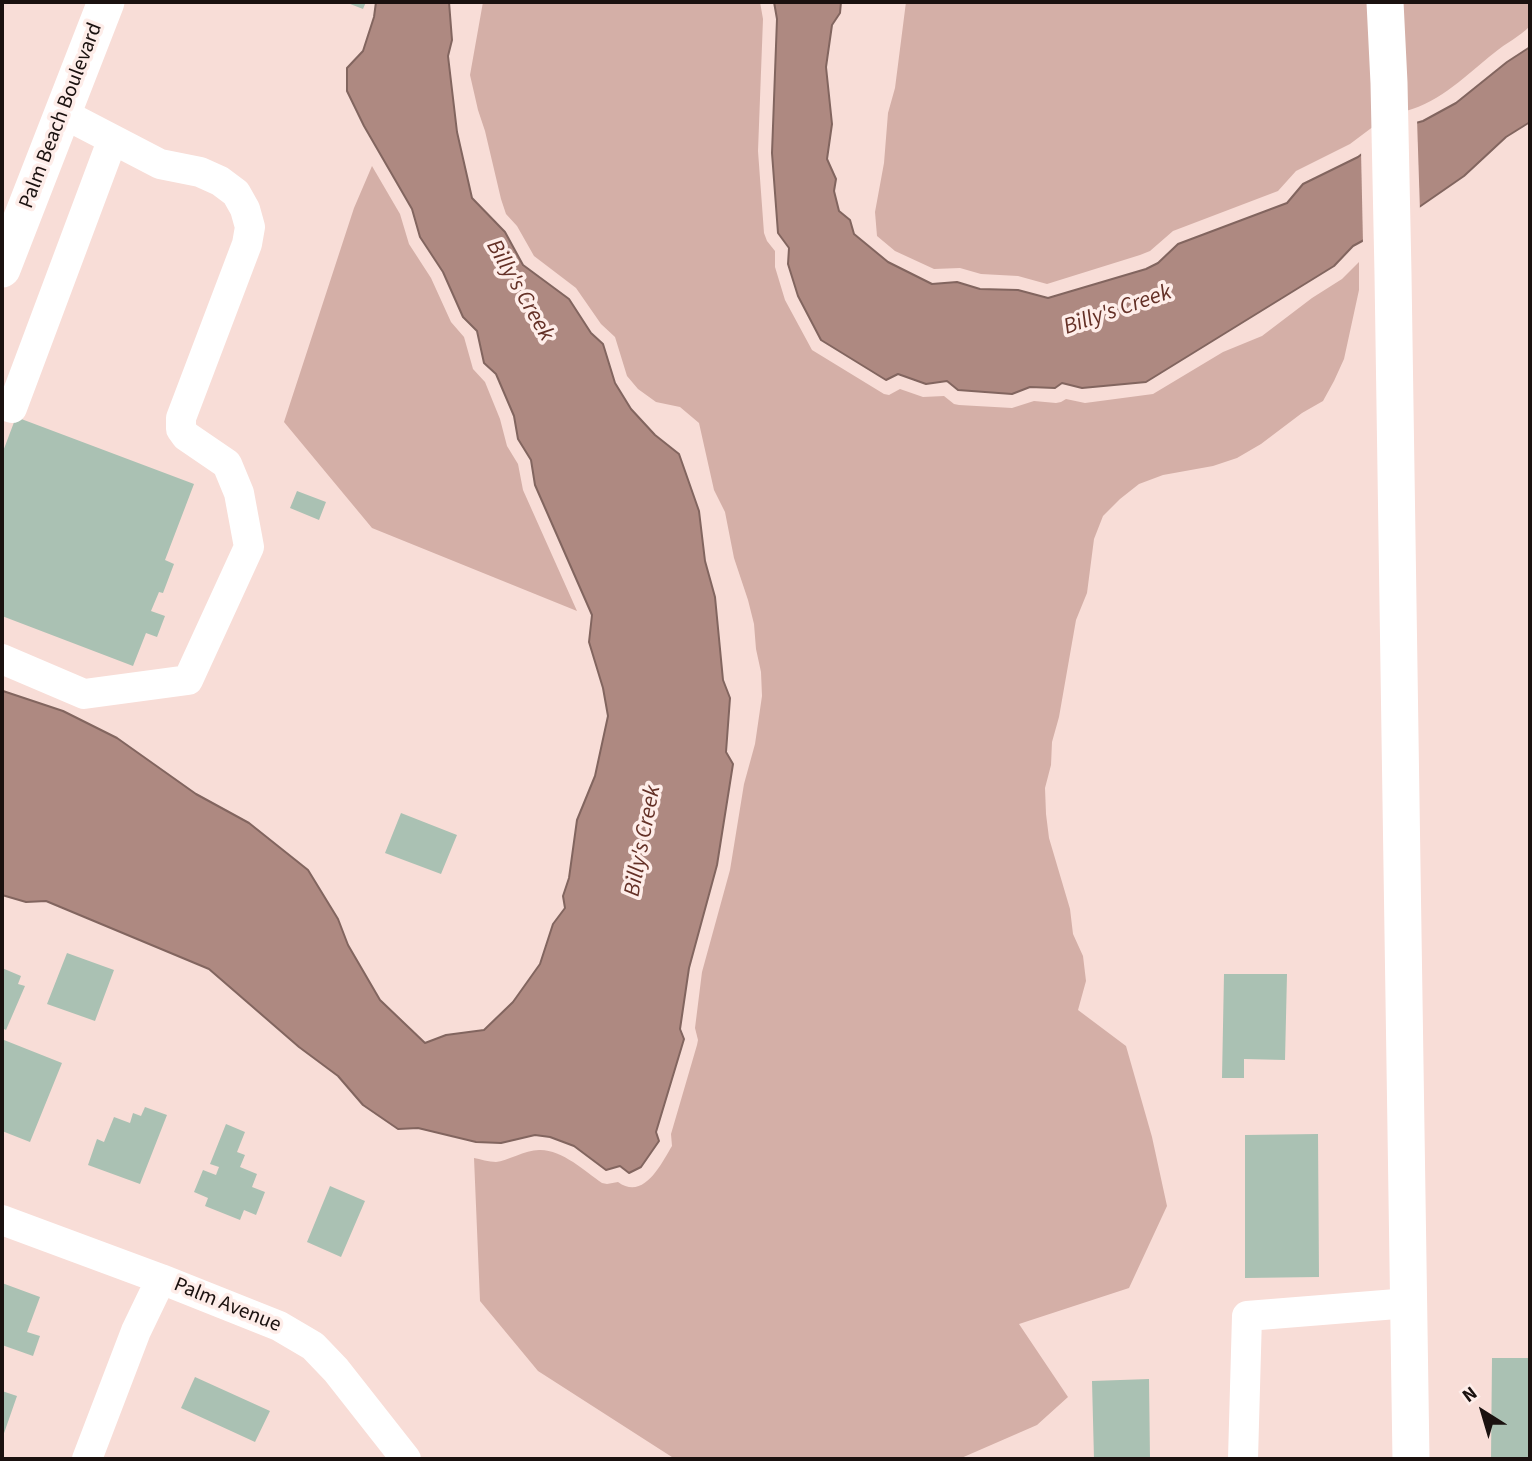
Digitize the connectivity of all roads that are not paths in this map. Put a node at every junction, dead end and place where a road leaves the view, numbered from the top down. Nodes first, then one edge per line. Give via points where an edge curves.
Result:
1 (106, 2) edge
2 (1385, 2) edge
3 (62, 113) junction
4 (113, 141) junction
5 (2, 269) edge
6 (2, 405) edge
7 (2, 659) edge
8 (2, 1220) edge
9 (161, 1279) junction
10 (1409, 1303) junction
11 (87, 1459) edge
12 (406, 1459) edge
13 (1243, 1459) edge
14 (1411, 1459) edge

1 - 3 main road, Palm Beach Boulevard
2 - 10 main road via 1390,83
3 - 4 street
3 - 5 main road, Palm Beach Boulevard
4 - 6 street via 12,408
4 - 7 street via 160,164 220,181 236,193 246,209 247,244 181,418 181,429 227,464 239,493 249,547 188,680 84,694
8 - 9 street, Palm Avenue
9 - 11 street
9 - 12 street, Palm Avenue via 279,1326 313,1346
10 - 13 street via 1247,1316
10 - 14 main road

